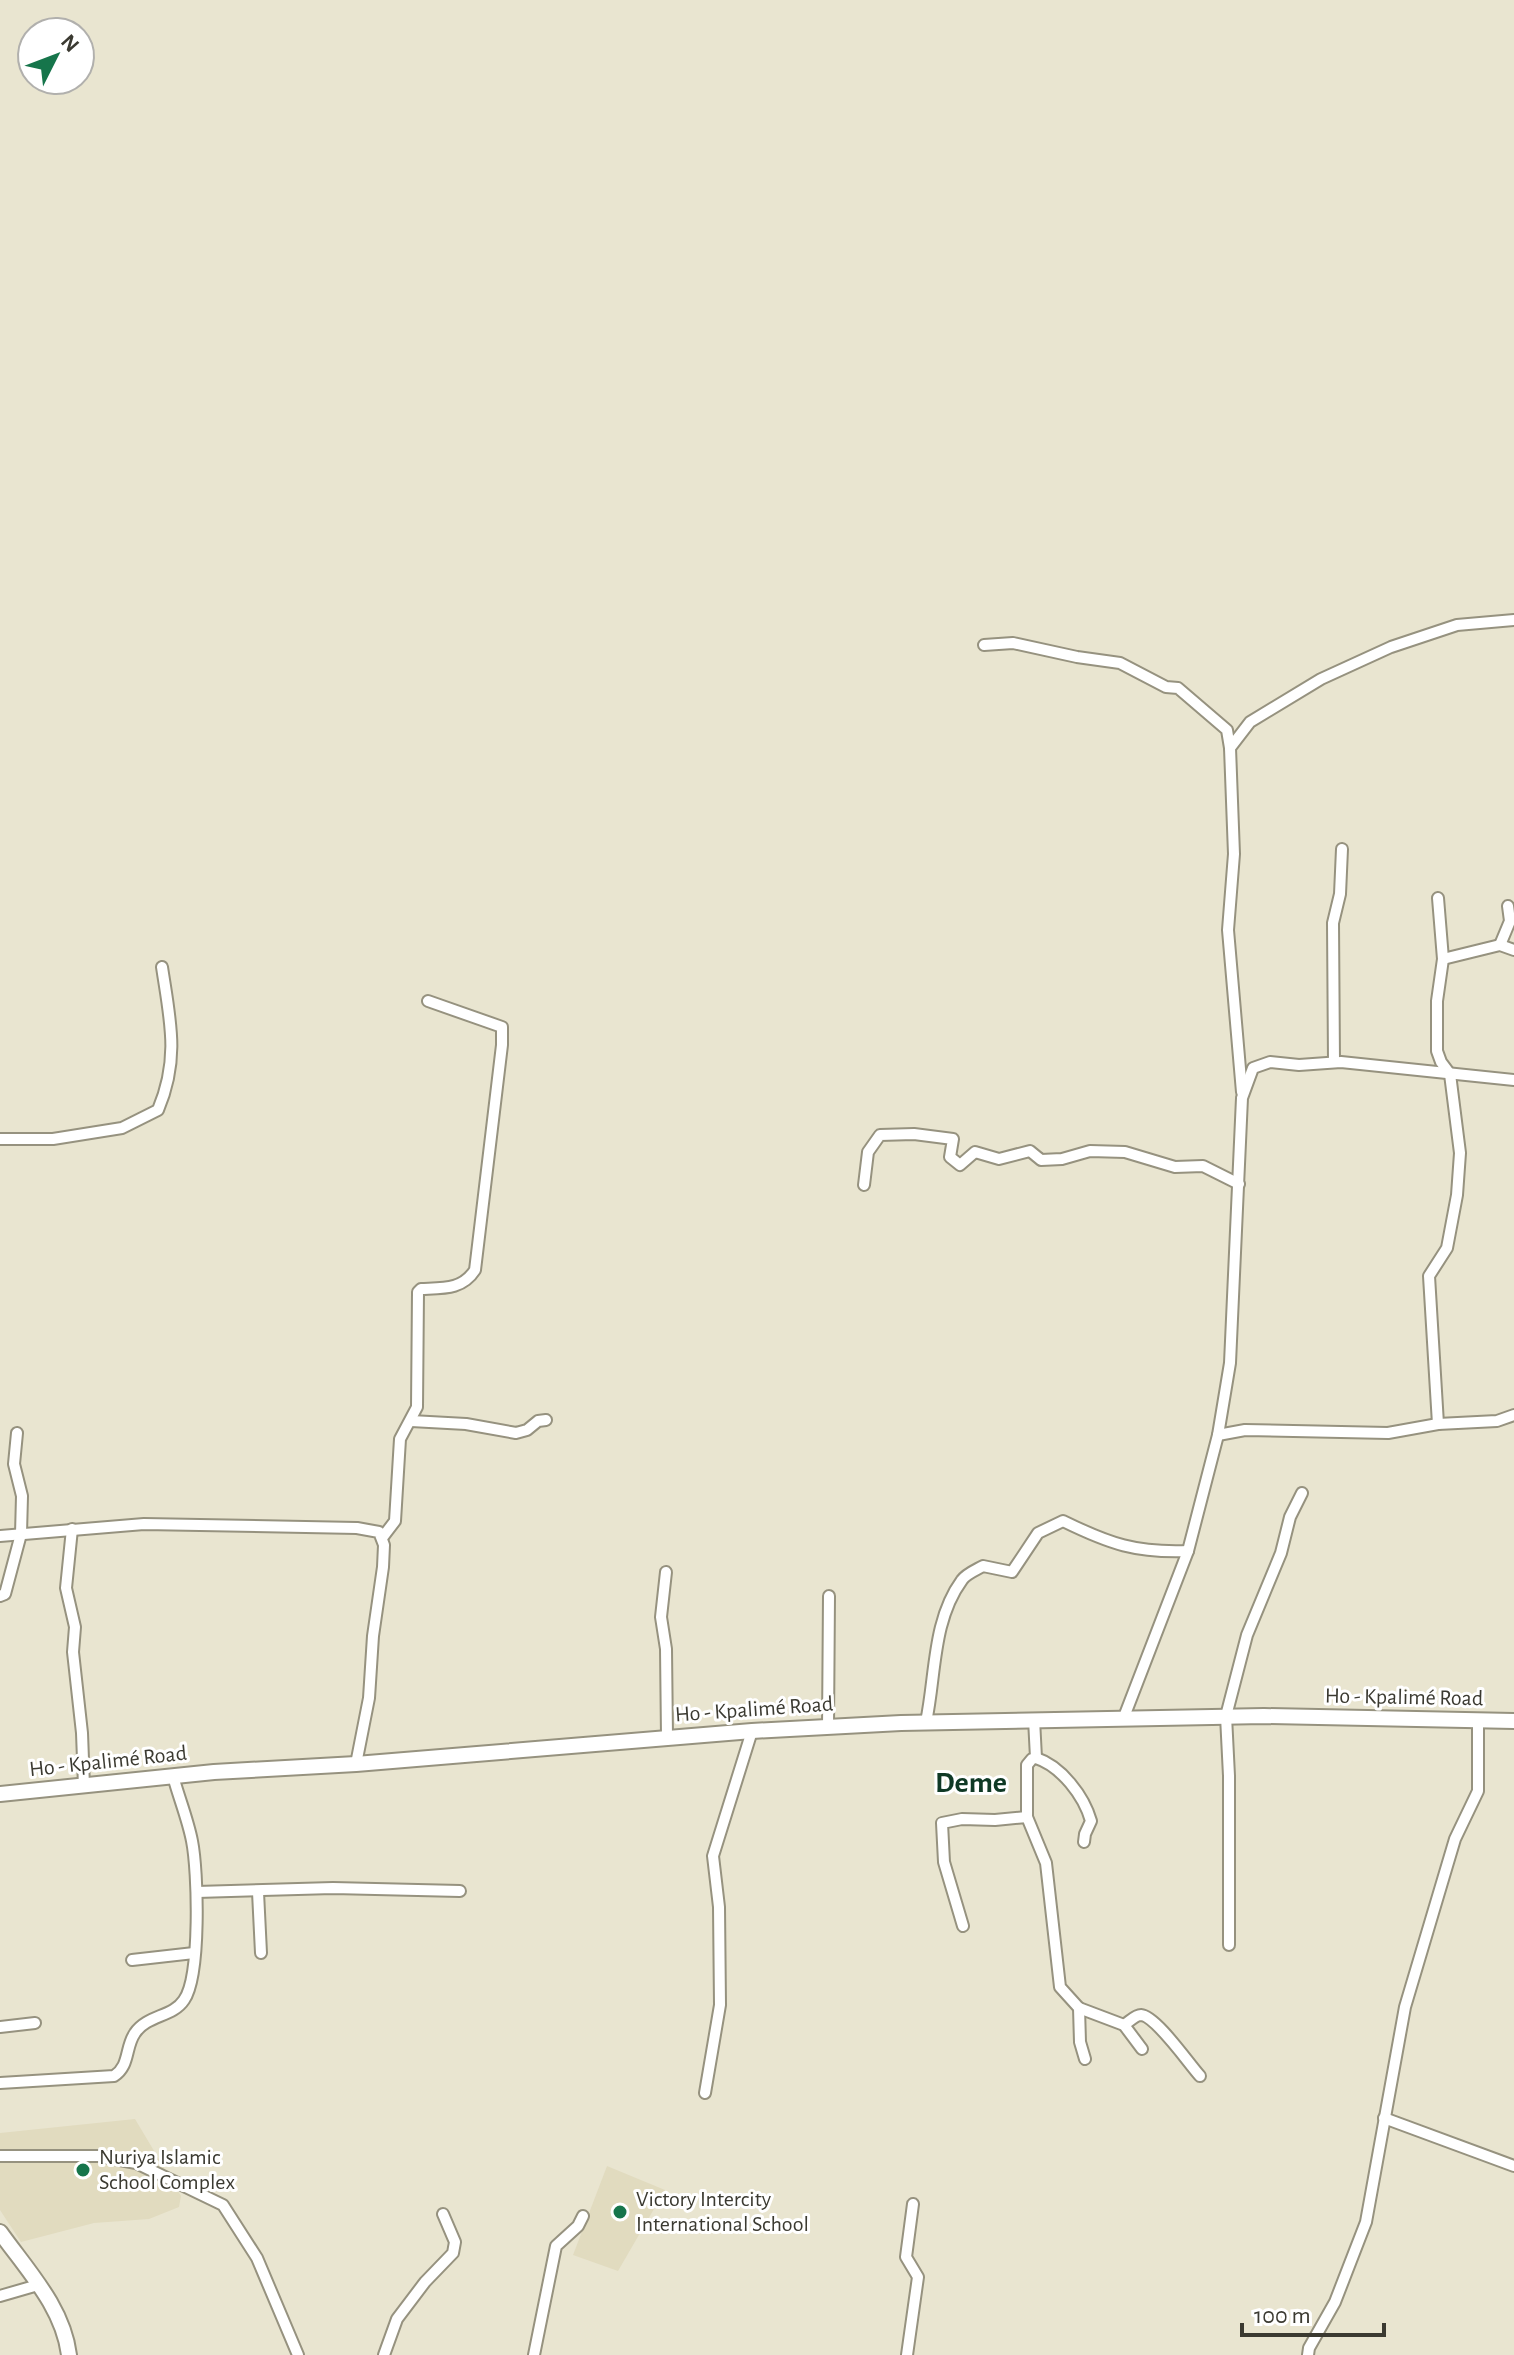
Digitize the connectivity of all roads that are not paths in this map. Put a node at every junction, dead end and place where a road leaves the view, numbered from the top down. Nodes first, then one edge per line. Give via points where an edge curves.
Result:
1 (1514, 620) edge
2 (984, 645) dead end
3 (1230, 748) junction
4 (1342, 849) dead end
5 (1438, 898) dead end
6 (1508, 906) dead end
7 (1500, 945) junction
8 (1514, 950) edge
9 (1443, 959) junction
10 (162, 967) dead end
11 (428, 1001) dead end
12 (1334, 1062) junction
13 (1450, 1074) junction
14 (1514, 1080) edge
15 (1242, 1098) junction
16 (0, 1139) edge
17 (1239, 1184) junction
18 (864, 1185) dead end
19 (1514, 1415) edge
20 (546, 1420) dead end
21 (411, 1421) junction
22 (1438, 1424) junction
23 (17, 1433) dead end
24 (1218, 1435) junction
25 (1302, 1493) dead end
26 (72, 1529) junction
27 (21, 1534) junction
28 (0, 1536) edge
29 (382, 1538) junction
30 (1188, 1551) junction
31 (666, 1572) dead end
32 (0, 1596) edge
33 (829, 1596) dead end
34 (1226, 1716) junction
35 (1124, 1717) junction
36 (1034, 1719) junction
37 (1478, 1721) junction
38 (1514, 1721) edge
39 (926, 1722) junction
40 (828, 1727) junction
41 (752, 1731) junction
42 (667, 1737) junction
43 (1036, 1758) junction
44 (356, 1764) junction
45 (173, 1776) junction
46 (84, 1786) junction
47 (0, 1794) edge
48 (1027, 1817) junction
49 (1084, 1842) dead end
50 (460, 1891) dead end
51 (197, 1892) junction
52 (258, 1892) junction
53 (963, 1926) dead end
54 (1229, 1945) dead end
55 (194, 1953) junction
56 (261, 1953) dead end
57 (132, 1960) dead end
58 (1079, 2008) junction
59 (35, 2023) dead end
60 (1124, 2025) junction
61 (0, 2027) edge
62 (1142, 2049) dead end
63 (1085, 2059) dead end
64 (1200, 2076) dead end
65 (0, 2083) edge
66 (705, 2093) dead end
67 (1384, 2118) junction
68 (0, 2156) edge
69 (1514, 2166) edge
70 (913, 2204) dead end
71 (443, 2214) dead end
72 (583, 2216) dead end
73 (0, 2232) edge
74 (38, 2285) junction
75 (0, 2296) edge
76 (69, 2355) edge
77 (298, 2355) edge
78 (384, 2355) edge
79 (534, 2355) edge
80 (907, 2355) edge
81 (1308, 2355) edge

1 - 3 street via 1457,625 1391,647 1321,679 1250,722
2 - 3 street via 1013,643 1120,663 1178,688 1227,730
3 - 15 street via 1234,854 1228,930
4 - 12 street via 1333,923
5 - 9 street
6 - 7 street via 1510,921
7 - 8 street
7 - 9 street
9 - 13 street via 1437,1051
10 - 16 street via 173,1044 169,1084 158,1110 122,1128 53,1139
11 - 21 street via 502,1027 502,1045 475,1270 454,1287 418,1292 419,1389
12 - 13 street
12 - 15 street via 1270,1062 1253,1068
13 - 14 street
13 - 22 street via 1460,1153 1457,1195 1447,1248 1429,1276
15 - 17 street
17 - 18 street via 1203,1166 1175,1167 1125,1152 1090,1151 1041,1160 1030,1151 999,1159 975,1152 960,1165 950,1157 953,1139 914,1134 880,1135 868,1152
17 - 24 street via 1230,1363
19 - 22 street
20 - 21 street via 516,1433
21 - 29 street via 400,1439 395,1521
22 - 24 street via 1388,1433 1245,1430
23 - 27 street via 14,1464 22,1496
24 - 30 street
25 - 34 street via 1247,1635
26 - 27 street
26 - 29 street via 144,1524 357,1528 373,1530
26 - 46 street via 66,1588 75,1627
27 - 28 street
27 - 32 street via 5,1594
29 - 44 street via 369,1698
30 - 35 street
30 - 39 street via 1118,1545 1063,1521 1038,1533 1012,1572 983,1566 963,1578 941,1629
31 - 42 street via 661,1617
33 - 40 street
34 - 35 main road, Ho - Kpalimé Road
34 - 37 main road, Ho - Kpalimé Road
34 - 54 street
35 - 36 main road, Ho - Kpalimé Road
36 - 39 main road, Ho - Kpalimé Road
36 - 43 street
37 - 38 main road, Ho - Kpalimé Road
37 - 67 street via 1478,1791 1455,1839 1405,2007
39 - 40 main road, Ho - Kpalimé Road
40 - 41 main road, Ho - Kpalimé Road
41 - 42 main road, Ho - Kpalimé Road
41 - 66 street via 713,1856 720,2005
42 - 44 main road, Ho - Kpalimé Road
43 - 48 street via 1027,1765
43 - 49 street via 1048,1762 1082,1800 1091,1821
44 - 45 main road, Ho - Kpalimé Road
45 - 46 main road, Ho - Kpalimé Road
45 - 51 street via 192,1841
46 - 47 main road, Ho - Kpalimé Road
48 - 53 street via 942,1823 944,1862
48 - 58 street via 1046,1863 1060,1987
50 - 52 street
51 - 52 street
51 - 55 street
52 - 56 street
55 - 57 street
55 - 65 street via 189,1993 177,2009 142,2025 114,2076
58 - 60 street
58 - 63 street
59 - 61 street
60 - 62 street
60 - 64 street via 1144,2016
67 - 69 street
67 - 81 street via 1366,2222
68 - 77 street via 99,2156 136,2163 223,2205 257,2258
70 - 80 street via 906,2257 918,2277
71 - 78 street via 455,2242 453,2253 397,2319
72 - 79 street via 556,2246
73 - 74 main road
74 - 75 street
74 - 76 main road via 62,2326

